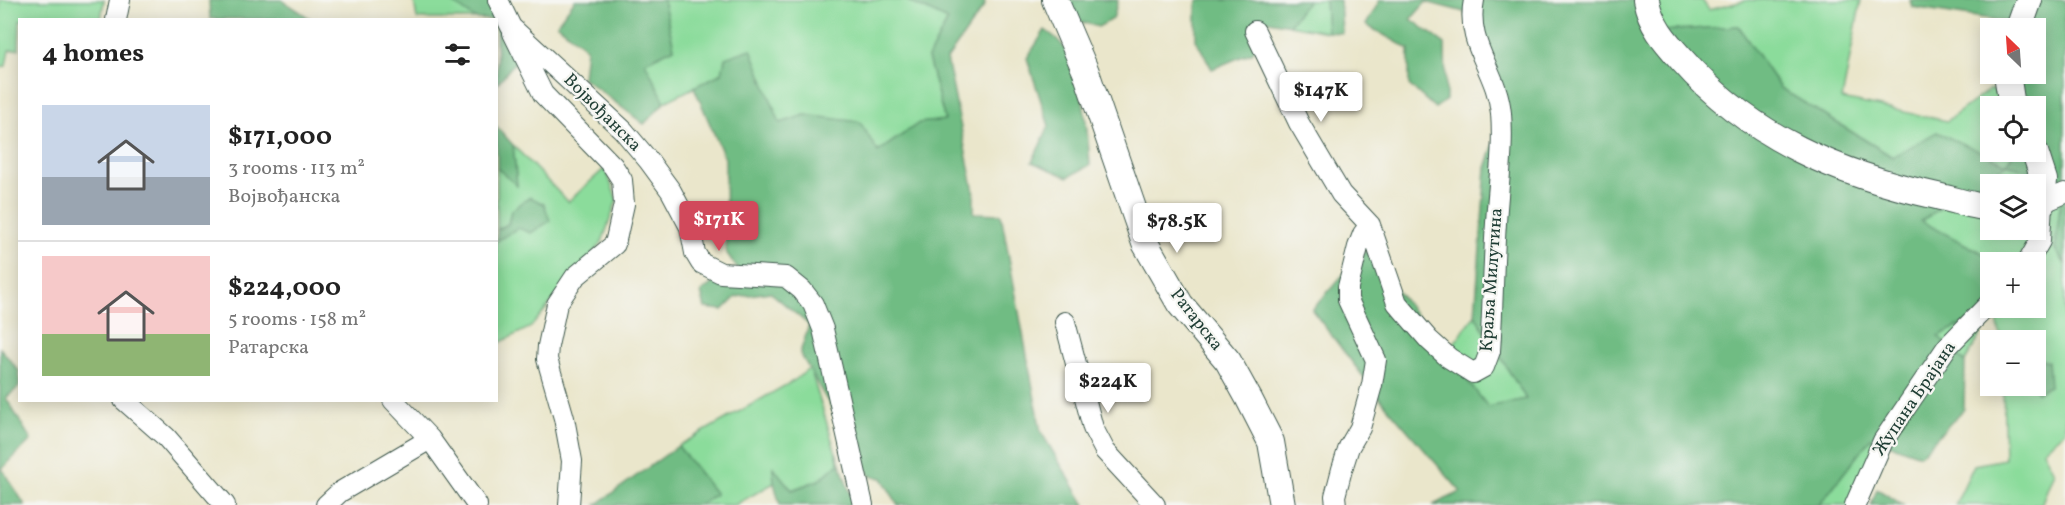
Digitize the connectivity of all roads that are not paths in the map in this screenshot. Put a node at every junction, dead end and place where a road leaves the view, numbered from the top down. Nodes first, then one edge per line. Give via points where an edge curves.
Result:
1 (120, 0) edge
2 (498, 0) edge
3 (1055, 0) edge
4 (1474, 0) edge
5 (1646, 0) edge
6 (2029, 0) edge
7 (116, 18) edge
8 (2023, 18) edge
9 (511, 27) junction
10 (1255, 31) dead end
11 (2038, 162) edge
12 (2048, 201) edge
13 (1980, 206) edge
14 (1370, 225) junction
15 (2034, 252) edge
16 (1980, 313) edge
17 (1065, 322) dead end
18 (126, 402) edge
19 (395, 402) edge
20 (430, 439) junction
21 (225, 505) edge
22 (326, 505) edge
23 (477, 505) edge
24 (569, 505) edge
25 (863, 505) edge
26 (1155, 505) edge
27 (1282, 505) edge
28 (1336, 505) edge
29 (1855, 505) edge

1 - 7 street
2 - 9 street, Војвођанска
3 - 27 street, Ратарска via 1086,72 1145,243 1180,304 1228,361 1249,399 1271,442
4 - 14 street, Краља Милутина via 1470,20 1501,110 1503,145 1490,351 1484,367 1473,373 1459,365 1408,319 1390,289
5 - 13 street via 1657,31 1699,79 1739,114 1812,157 1852,174
6 - 8 street
9 - 24 street via 543,94 622,180 624,204 615,244 575,277 557,304 548,346 572,461
9 - 25 street, Војвођанска via 623,130 649,161 690,227 701,263 721,273 786,277 813,304
10 - 14 street, Краља Милутина via 1299,123 1341,194
11 - 12 street
12 - 15 street via 2040,241
14 - 28 street via 1359,247 1348,300 1376,360 1360,428 1342,469
16 - 29 street, Жупана Брајана via 1947,347 1883,441
17 - 26 street via 1093,428 1105,451
18 - 21 street via 166,437
19 - 20 street
20 - 22 street via 340,492
20 - 23 street

